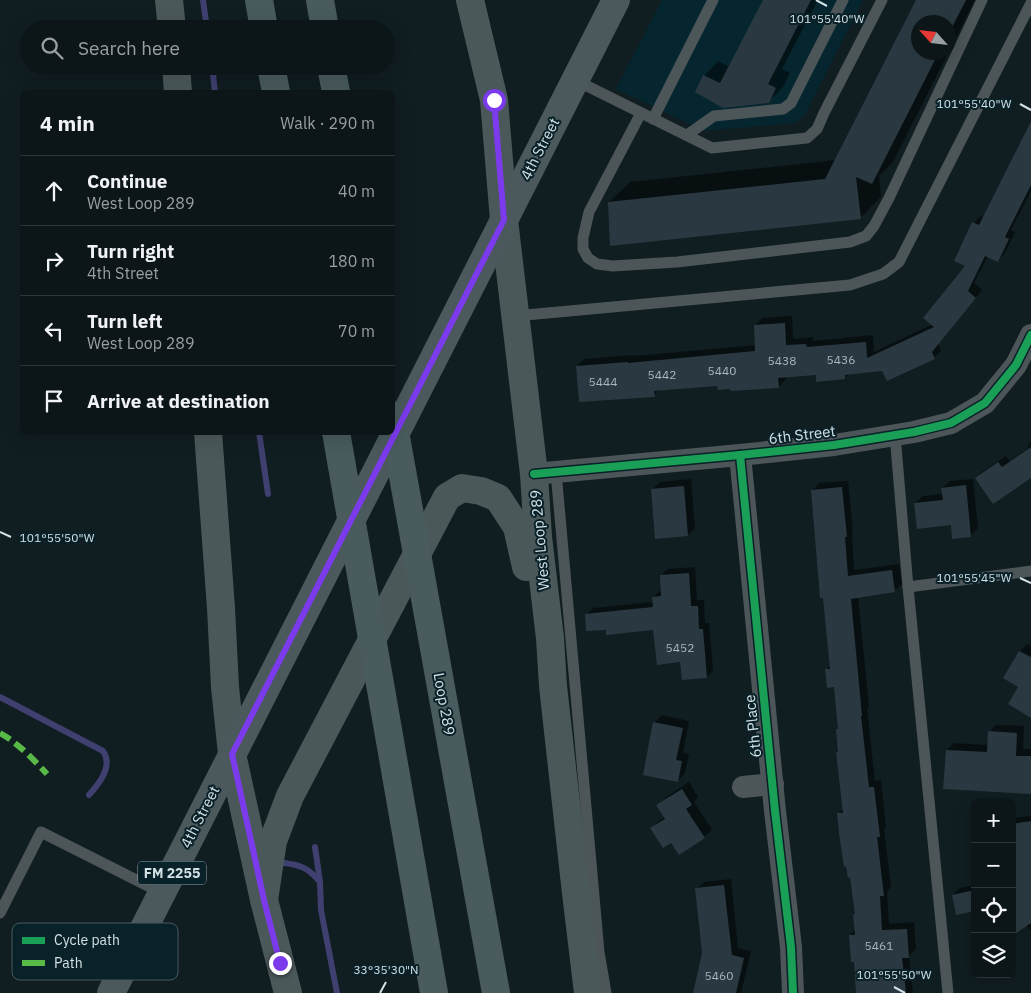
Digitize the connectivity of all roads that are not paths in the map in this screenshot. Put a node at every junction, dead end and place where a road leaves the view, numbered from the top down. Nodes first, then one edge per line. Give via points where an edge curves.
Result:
1 (169, 0) edge
2 (259, 0) edge
3 (320, 0) edge
4 (470, 0) edge
5 (616, 0) edge
6 (713, 0) edge
7 (842, 0) edge
8 (882, 0) edge
9 (982, 0) edge
10 (1031, 3) edge
11 (171, 20) edge
12 (262, 20) edge
13 (323, 20) edge
14 (177, 75) edge
15 (273, 75) edge
16 (333, 75) edge
17 (575, 80) junction
18 (178, 90) edge
19 (276, 90) edge
20 (336, 90) edge
21 (641, 112) junction
22 (653, 119) junction
23 (687, 135) junction
24 (504, 220) junction
25 (515, 316) junction
26 (1031, 335) edge
27 (395, 431) edge
28 (395, 434) edge
29 (208, 435) edge
30 (337, 435) edge
31 (394, 435) edge
32 (895, 435) junction
33 (740, 456) junction
34 (545, 473) junction
35 (1031, 571) edge
36 (908, 587) junction
37 (552, 686) junction
38 (232, 754) junction
39 (772, 784) junction
40 (743, 787) dead end
41 (162, 893) junction
42 (264, 900) junction
43 (0, 913) edge
44 (147, 923) edge
45 (118, 980) edge
46 (111, 993) edge
47 (288, 993) edge
48 (434, 993) edge
49 (496, 993) edge
50 (588, 993) edge
51 (606, 993) edge
52 (793, 993) edge
53 (948, 993) edge

1 - 11 main road
2 - 12 highway
3 - 13 highway
4 - 24 main road, West Loop 289 via 494,100
5 - 17 main road, 4th Street / FM 2255
6 - 22 lane
7 - 23 lane via 791,103 783,109 714,116
8 - 23 lane via 817,129 808,138 712,148
9 - 21 lane via 874,226 866,236 850,242 677,262 613,266 592,261 583,249 582,238 589,212
10 - 25 lane via 899,262 883,274 850,285
14 - 18 main road
15 - 19 highway
16 - 20 highway
17 - 21 lane
17 - 24 main road, 4th Street / FM 2255
21 - 22 lane
22 - 23 lane
24 - 25 main road, West Loop 289
24 - 28 main road, 4th Street / FM 2255
25 - 34 main road, West Loop 289
26 - 32 street, 6th Street via 1016,365 986,403 951,423
27 - 49 highway, Loop 289
29 - 38 main road
30 - 48 highway
31 - 38 main road, 4th Street / FM 2255
32 - 33 street, 6th Street
32 - 36 lane
33 - 34 street, 6th Street
33 - 39 street, 6th Place
34 - 37 main road, West Loop 289 via 538,537
34 - 51 lane
35 - 36 lane
36 - 53 lane
37 - 42 main road via 517,527 498,498 462,488 447,497 290,796 273,841
37 - 50 main road, West Loop 289
38 - 41 main road, 4th Street / FM 2255
38 - 42 main road
39 - 40 street
39 - 52 street, 6th Place
41 - 43 lane via 41,832
41 - 44 main road, 4th Street / FM 2255
42 - 47 main road
45 - 46 main road, 4th Street / FM 2255

